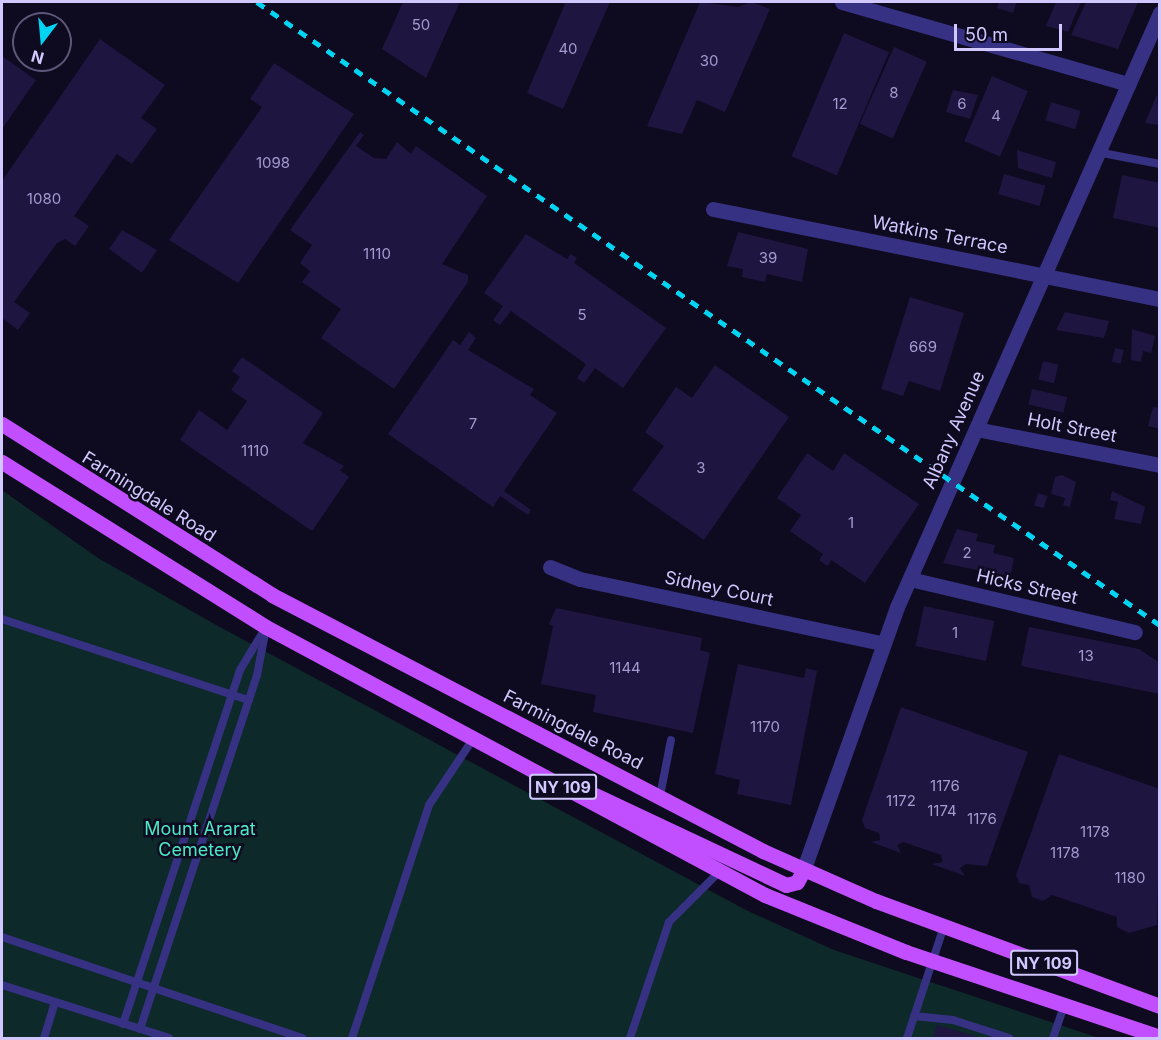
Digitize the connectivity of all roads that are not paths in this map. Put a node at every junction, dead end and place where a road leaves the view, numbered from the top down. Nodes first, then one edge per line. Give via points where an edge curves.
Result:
1 (842, 2) edge
2 (1160, 13) edge
3 (1128, 84) junction
4 (1097, 152) junction
5 (1160, 164) edge
6 (713, 209) dead end
7 (1043, 276) junction
8 (1160, 299) edge
9 (2, 424) edge
10 (976, 429) junction
11 (2, 462) edge
12 (1160, 465) edge
13 (550, 567) dead end
14 (910, 579) junction
15 (2, 619) edge
16 (266, 627) junction
17 (1135, 632) dead end
18 (882, 643) junction
19 (232, 694) junction
20 (249, 699) junction
21 (472, 739) junction
22 (671, 740) dead end
23 (563, 787) junction
24 (660, 796) junction
25 (720, 871) junction
26 (803, 871) junction
27 (944, 926) junction
28 (2, 938) edge
29 (932, 961) junction
30 (137, 981) junction
31 (2, 985) edge
32 (154, 987) junction
33 (56, 1003) junction
34 (1065, 1004) junction
35 (1160, 1006) edge
36 (914, 1016) junction
37 (123, 1024) junction
38 (141, 1029) junction
39 (1160, 1037) edge
40 (44, 1038) edge
41 (169, 1038) edge
42 (303, 1038) edge
43 (352, 1038) edge
44 (630, 1038) edge
45 (907, 1038) edge
46 (1009, 1038) edge
47 (1053, 1038) edge

1 - 3 street
2 - 3 street, Albany Avenue
3 - 4 street, Albany Avenue
4 - 5 lane
4 - 7 street, Albany Avenue
6 - 7 street, Watkins Terrace
7 - 8 street, Watkins Terrace
7 - 10 street, Albany Avenue
9 - 24 main road, Farmingdale Road / NY 109 via 272,595
10 - 12 street, Holt Street
10 - 14 street, Albany Avenue
11 - 16 main road, NY 109
13 - 18 street, Sidney Court via 580,579
14 - 17 street, Hicks Street
14 - 18 street, Albany Avenue
15 - 19 lane
16 - 19 lane
16 - 20 lane
16 - 21 main road, NY 109
18 - 26 street, Albany Avenue
19 - 20 lane
19 - 30 lane
20 - 32 lane
21 - 23 main road, NY 109
21 - 43 lane via 429,804
22 - 24 lane
23 - 25 main road, NY 109
23 - 26 main road via 604,798 786,885 797,882
24 - 26 main road, Farmingdale Road / NY 109
25 - 29 main road, NY 109 via 813,916
25 - 44 lane via 669,922
26 - 27 main road, Farmingdale Road / NY 109
27 - 29 lane
27 - 35 main road, Farmingdale Road / NY 109
28 - 30 lane
29 - 34 main road, NY 109
29 - 36 lane
30 - 32 lane
30 - 37 lane
31 - 33 lane
32 - 38 lane
32 - 42 lane
33 - 37 lane
33 - 40 lane
34 - 39 main road, NY 109
34 - 47 lane
36 - 45 lane
36 - 46 lane via 953,1020
37 - 38 lane
38 - 41 lane

